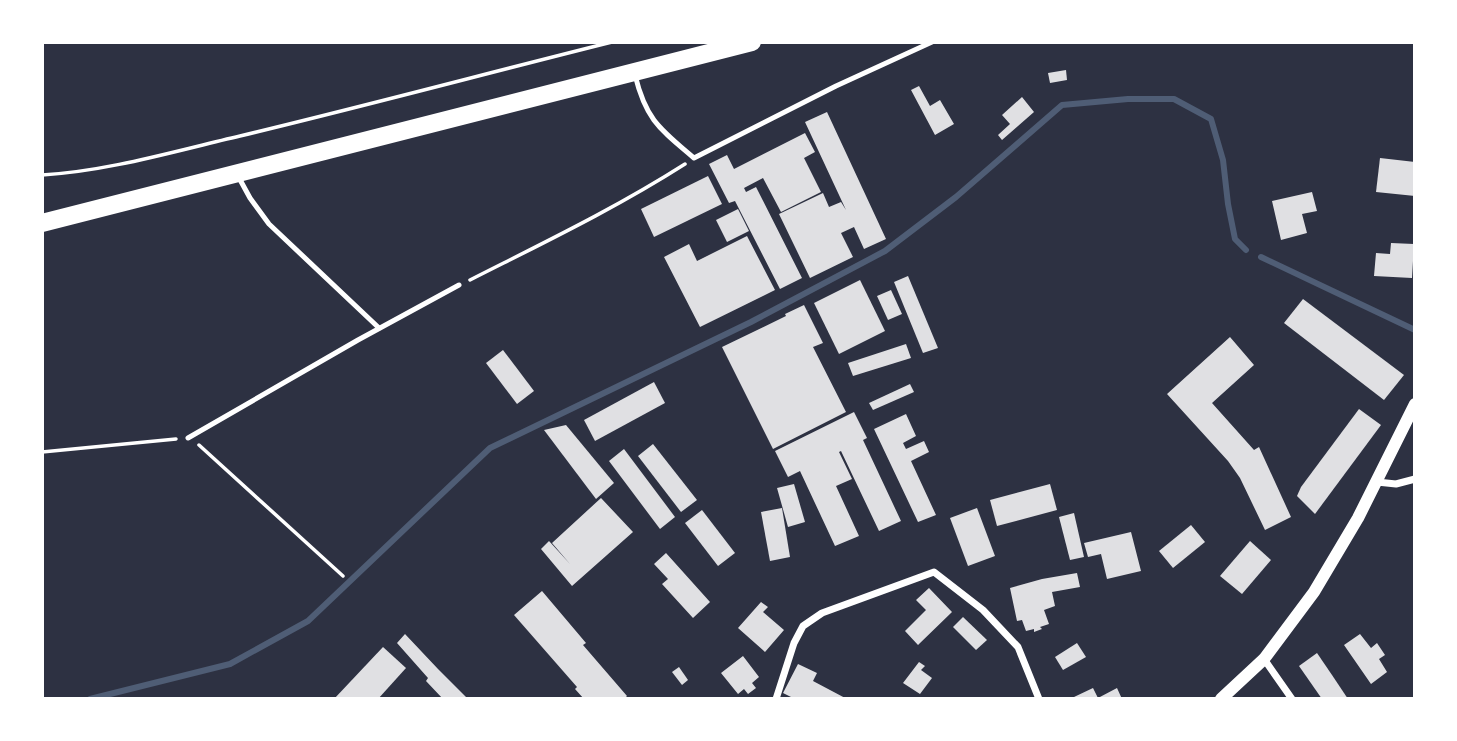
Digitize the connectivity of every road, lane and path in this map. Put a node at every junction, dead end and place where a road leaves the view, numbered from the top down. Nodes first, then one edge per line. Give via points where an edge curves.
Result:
1 (612, 42) edge
2 (752, 42) edge
3 (932, 42) edge
4 (635, 72) junction
5 (694, 158) junction
6 (237, 173) junction
7 (42, 175) edge
8 (42, 223) edge
9 (459, 285) joint
10 (379, 328) junction
11 (1415, 404) edge
12 (188, 438) junction
13 (42, 452) edge
14 (1415, 479) edge
15 (1377, 482) junction
16 (343, 576) dead end
17 (1264, 659) junction
18 (776, 699) edge
19 (1039, 699) edge
20 (1221, 699) edge
21 (1292, 699) edge

1 - 7 path via 111,167
2 - 4 main road
3 - 5 lane
4 - 5 lane via 649,114
4 - 6 main road
5 - 9 path via 587,222
6 - 8 main road
6 - 10 lane via 269,224
9 - 10 lane
10 - 12 lane
11 - 15 street
12 - 13 path
12 - 16 path
14 - 15 street
15 - 17 street via 1314,592
17 - 20 street
17 - 21 street
18 - 19 street via 803,626 822,613 934,572 984,610 1018,647

